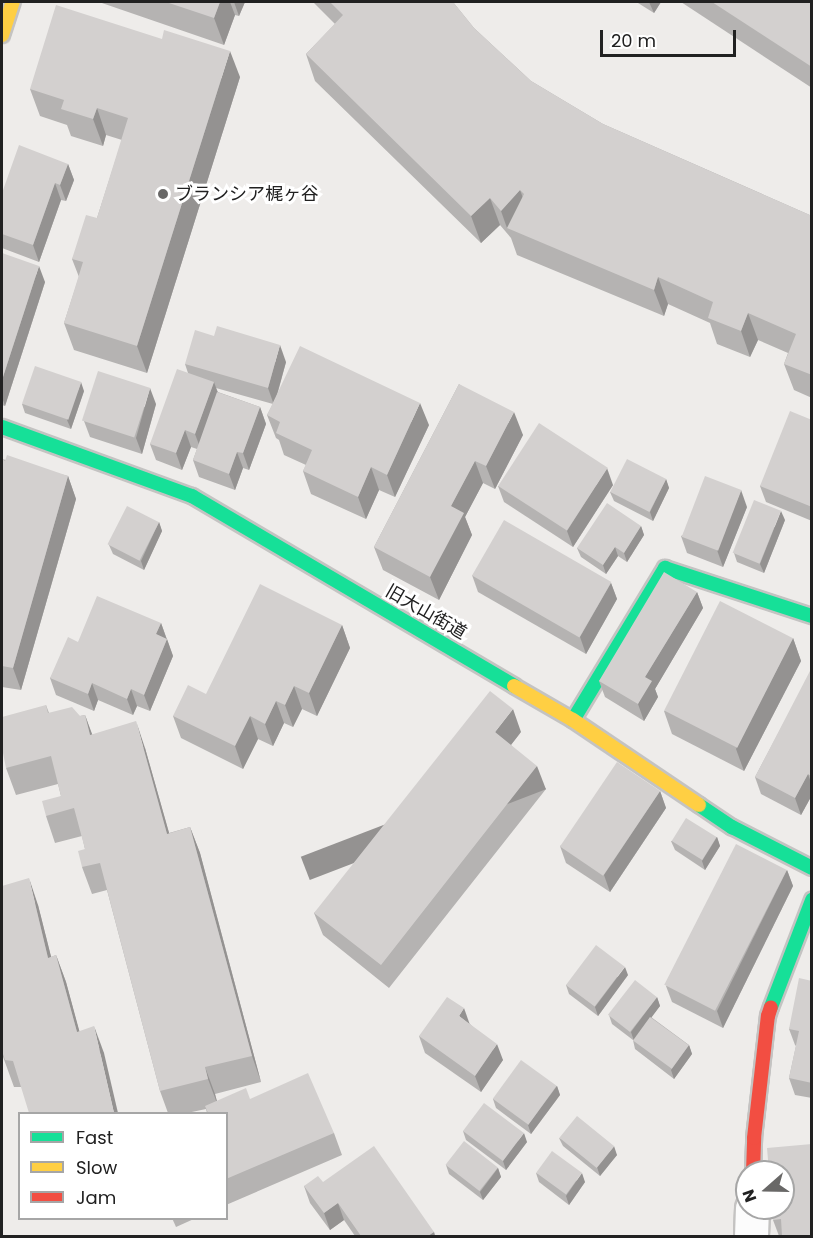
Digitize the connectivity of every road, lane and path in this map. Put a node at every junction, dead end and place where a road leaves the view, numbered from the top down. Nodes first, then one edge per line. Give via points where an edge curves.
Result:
1 (13, 2) edge
2 (2, 35) edge
3 (2, 427) edge
4 (812, 616) edge
5 (573, 720) junction
6 (812, 867) edge
7 (812, 900) edge
8 (753, 1160) edge
9 (752, 1220) edge
10 (752, 1236) edge

1 - 2 street
3 - 5 street, 旧大山街道 via 192,496
4 - 5 street via 666,568
5 - 6 street, 旧大山街道 via 732,828
7 - 8 street via 768,1016
9 - 10 street

